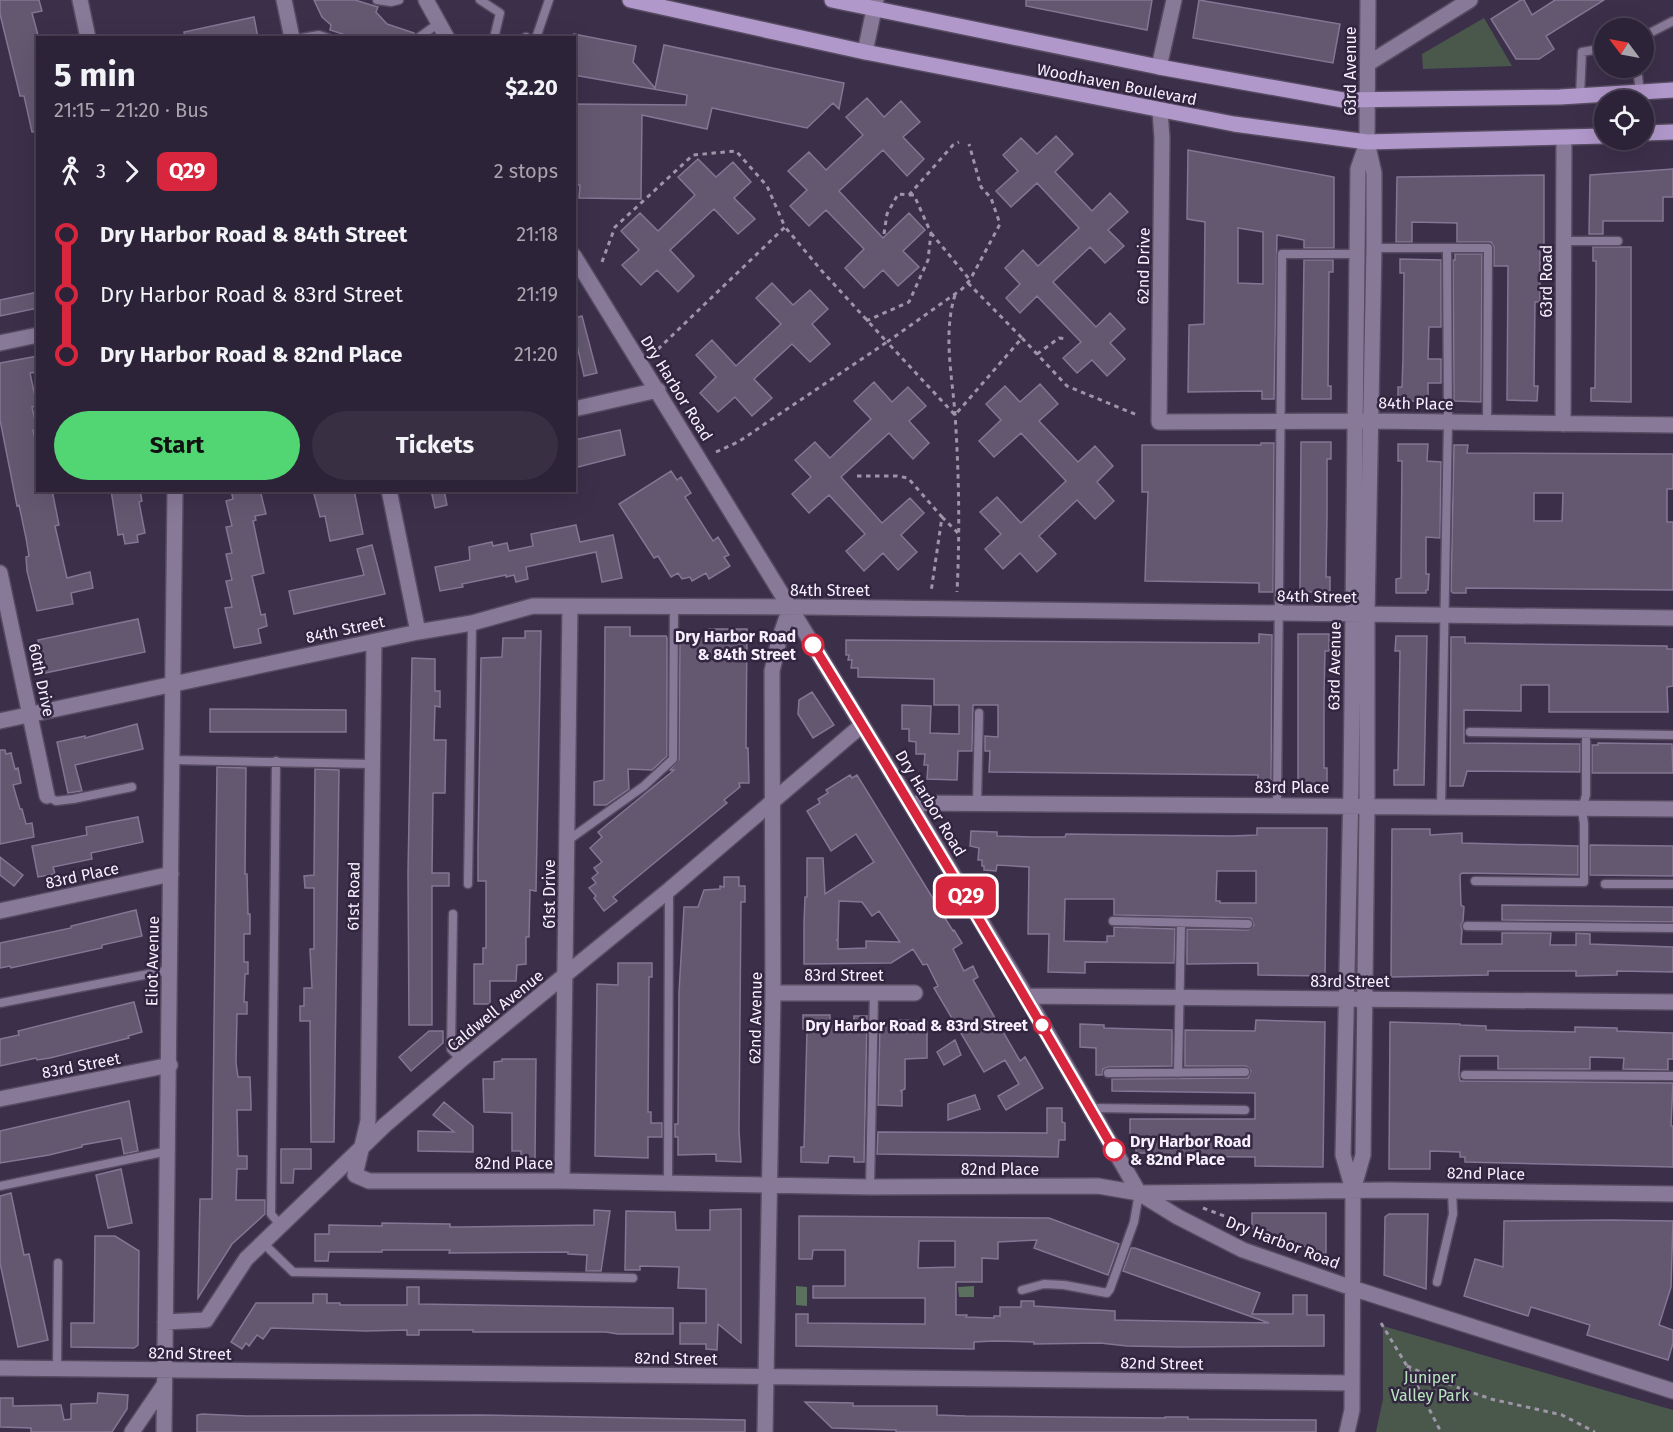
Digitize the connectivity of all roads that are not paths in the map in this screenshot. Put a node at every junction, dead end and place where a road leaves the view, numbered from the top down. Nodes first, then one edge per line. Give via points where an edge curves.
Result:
1 (80, 0) edge
2 (284, 0) edge
3 (377, 0) edge
4 (399, 0) edge
5 (426, 0) edge
6 (480, 0) edge
7 (549, 0) edge
8 (630, 0) edge
9 (832, 0) edge
10 (1174, 0) edge
11 (1368, 0) edge
12 (1470, 0) edge
13 (875, 5) edge
14 (530, 20) dead end
15 (1673, 21) edge
16 (540, 22) junction
17 (439, 23) junction
18 (1654, 31) edge
19 (498, 33) edge
20 (88, 36) edge
21 (292, 36) edge
22 (421, 36) edge
23 (446, 36) edge
24 (536, 36) edge
25 (1594, 50) edge
26 (865, 52) junction
27 (1369, 63) junction
28 (1159, 68) junction
29 (1673, 90) edge
30 (1654, 91) edge
31 (1594, 95) edge
32 (1580, 96) junction
33 (1369, 100) junction
34 (1160, 111) junction
35 (1673, 132) edge
36 (1654, 133) edge
37 (1594, 137) edge
38 (1564, 138) junction
39 (1367, 142) junction
40 (1564, 241) junction
41 (1618, 241) dead end
42 (1374, 248) junction
43 (1447, 249) junction
44 (1357, 254) junction
45 (576, 259) edge
46 (36, 334) edge
47 (0, 342) edge
48 (658, 390) junction
49 (576, 409) edge
50 (1280, 421) junction
51 (1354, 421) junction
52 (1371, 421) junction
53 (1159, 422) joint
54 (1448, 422) junction
55 (1487, 423) junction
56 (1563, 424) junction
57 (1673, 425) edge
58 (175, 492) edge
59 (388, 492) edge
60 (0, 573) edge
61 (570, 607) junction
62 (674, 607) junction
63 (790, 608) junction
64 (1278, 613) junction
65 (1360, 614) junction
66 (1445, 615) junction
67 (1673, 618) edge
68 (472, 622) junction
69 (417, 632) junction
70 (374, 642) junction
71 (174, 684) junction
72 (979, 713) dead end
73 (31, 714) junction
74 (0, 721) edge
75 (862, 725) junction
76 (1470, 732) dead end
77 (1586, 734) junction
78 (1673, 735) edge
79 (172, 760) junction
80 (276, 761) junction
81 (372, 764) junction
82 (132, 787) dead end
83 (47, 796) joint
84 (773, 799) junction
85 (910, 803) junction
86 (977, 803) junction
87 (1277, 805) junction
88 (1350, 805) junction
89 (1367, 806) junction
90 (1441, 807) junction
91 (1582, 809) junction
92 (1673, 809) edge
93 (567, 841) junction
94 (171, 874) junction
95 (1475, 881) dead end
96 (468, 884) dead end
97 (1605, 884) dead end
98 (1673, 884) edge
99 (669, 890) junction
100 (0, 910) edge
101 (453, 914) dead end
102 (1113, 921) dead end
103 (1180, 924) junction
104 (1248, 924) dead end
105 (1467, 926) dead end
106 (1673, 928) edge
107 (169, 970) junction
108 (566, 975) junction
109 (773, 993) junction
110 (874, 993) junction
111 (915, 993) dead end
112 (1026, 996) junction
113 (1180, 998) junction
114 (1346, 999) junction
115 (1364, 999) junction
116 (1673, 1002) edge
117 (0, 1003) edge
118 (461, 1060) junction
119 (170, 1065) junction
120 (1178, 1072) junction
121 (1245, 1072) dead end
122 (1108, 1073) dead end
123 (1465, 1075) dead end
124 (1673, 1076) edge
125 (0, 1099) edge
126 (1090, 1108) junction
127 (1245, 1110) dead end
128 (362, 1149) junction
129 (168, 1151) junction
130 (562, 1181) junction
131 (668, 1184) junction
132 (771, 1185) junction
133 (0, 1186) edge
134 (870, 1187) junction
135 (1353, 1190) junction
136 (1452, 1191) junction
137 (1139, 1193) junction
138 (1673, 1194) edge
139 (280, 1226) junction
140 (263, 1243) junction
141 (58, 1263) dead end
142 (633, 1278) dead end
143 (1437, 1282) dead end
144 (1352, 1288) junction
145 (1022, 1290) dead end
146 (165, 1322) junction
147 (0, 1368) edge
148 (57, 1369) junction
149 (766, 1377) junction
150 (164, 1378) junction
151 (1352, 1383) junction
152 (1673, 1391) edge
153 (132, 1432) edge
154 (164, 1432) edge
155 (765, 1432) edge
156 (1347, 1432) edge

1 - 20 street
2 - 21 street
3 - 4 lane
5 - 17 street
6 - 19 lane via 504,14
7 - 16 lane
8 - 26 main road, Woodhaven Boulevard
9 - 13 main road, Woodhaven Boulevard
10 - 28 street
11 - 27 street, 63rd Avenue
12 - 27 street
13 - 26 street
13 - 28 main road, Woodhaven Boulevard
14 - 16 lane
15 - 18 lane
16 - 24 lane
17 - 22 lane
17 - 23 street
25 - 32 lane via 1582,52
26 - 34 main road, Woodhaven Boulevard
27 - 33 street, 63rd Avenue
28 - 33 main road, Woodhaven Boulevard via 1343,100
29 - 30 main road, Woodhaven Boulevard
31 - 32 main road, Woodhaven Boulevard
32 - 33 main road, Woodhaven Boulevard
33 - 39 street, 63rd Avenue
34 - 39 main road, Woodhaven Boulevard
34 - 53 street, 62nd Drive
35 - 36 main road
37 - 38 main road, Woodhaven Boulevard
38 - 39 main road, Woodhaven Boulevard
38 - 40 street, 63rd Road
39 - 42 street, 63rd Avenue via 1374,173
39 - 44 street, 63rd Avenue via 1358,169
40 - 41 lane
40 - 56 street, 63rd Road
42 - 43 lane
42 - 52 street, 63rd Avenue
43 - 54 lane
43 - 55 lane via 1488,248
44 - 50 lane via 1282,254
44 - 51 street, 63rd Avenue
45 - 48 street, Dry Harbor Road
46 - 47 street
48 - 49 street
48 - 63 street, Dry Harbor Road
50 - 51 street, 84th Place
50 - 53 street, 84th Place
50 - 64 lane
51 - 52 street, 84th Place
51 - 65 street, 63rd Avenue
52 - 54 street, 84th Place
52 - 65 street, 63rd Avenue
54 - 55 street, 84th Place
54 - 66 lane
55 - 56 street, 84th Place
56 - 57 street, 84th Place
58 - 71 street, Eliot Avenue
59 - 69 street
60 - 73 street, 60th Drive
61 - 62 street, 84th Street
61 - 68 street, 84th Street via 533,606
61 - 93 street, 61st Drive
62 - 63 street, 84th Street
62 - 93 lane via 672,759 644,786
63 - 64 street, 84th Street
63 - 75 street, Dry Harbor Road
63 - 84 street, 62nd Avenue via 772,671
64 - 65 street, 84th Street
64 - 87 lane
65 - 66 street, 84th Street
65 - 88 street, 63rd Avenue
65 - 89 street, 63rd Avenue
66 - 67 street, 84th Street
66 - 90 lane
68 - 69 street, 84th Street
68 - 96 lane
69 - 70 street, 84th Street
70 - 71 street, 84th Street
70 - 81 street, 61st Road
71 - 73 street, 84th Street
71 - 79 street, Eliot Avenue
72 - 86 lane
73 - 74 street, 84th Street
73 - 83 street, 60th Drive
75 - 84 street, Caldwell Avenue
75 - 85 street, Dry Harbor Road
76 - 77 lane
77 - 78 lane
77 - 91 lane via 1586,795
79 - 80 lane
79 - 94 street, Eliot Avenue
80 - 81 lane
80 - 139 lane via 271,1214
81 - 128 street, 61st Road via 368,1121
82 - 83 lane via 73,800 56,801
84 - 99 street, Caldwell Avenue
84 - 109 street, 62nd Avenue
85 - 86 street, 83rd Place
85 - 112 street, Dry Harbor Road
86 - 87 street, 83rd Place
87 - 88 street, 83rd Place
88 - 89 street, 83rd Place
88 - 114 street, 63rd Avenue
89 - 90 street, 83rd Place
89 - 115 street, 63rd Avenue
90 - 91 street, 83rd Place
91 - 92 street, 83rd Place
91 - 95 lane via 1584,882
93 - 108 street, 61st Drive
94 - 100 street, 83rd Place
94 - 107 street, Eliot Avenue
97 - 98 lane
99 - 108 street, Caldwell Avenue
99 - 131 lane
101 - 118 lane via 451,1049
102 - 103 lane
103 - 104 lane
103 - 113 lane
105 - 106 lane
107 - 117 lane
107 - 119 street, Eliot Avenue
108 - 118 street, Caldwell Avenue
108 - 130 street, 61st Drive
109 - 110 street, 83rd Street
109 - 132 street, 62nd Avenue
110 - 111 street, 83rd Street
110 - 134 lane
112 - 113 street, 83rd Street
112 - 126 street, Dry Harbor Road
113 - 114 street, 83rd Street
113 - 120 lane
114 - 115 street, 83rd Street
114 - 135 street, 63rd Avenue via 1343,1155
115 - 116 street, 83rd Street
115 - 135 street, 63rd Avenue via 1363,1155
118 - 128 street, Caldwell Avenue
119 - 125 street, 83rd Street
119 - 129 street, Eliot Avenue
120 - 121 lane
120 - 122 lane
123 - 124 lane
126 - 127 lane
126 - 137 street, Dry Harbor Road
128 - 130 street, 82nd Place via 355,1175 369,1180
128 - 139 street, Caldwell Avenue
129 - 133 lane
129 - 146 street, Eliot Avenue
130 - 131 street, 82nd Place
131 - 132 street, 82nd Place
132 - 134 street, 82nd Place
132 - 149 street, 62nd Avenue
134 - 137 street, 82nd Place via 1098,1186
135 - 136 street, 82nd Place
135 - 137 street, 82nd Place
135 - 144 street, 63rd Avenue
136 - 138 street, 82nd Place
136 - 143 lane via 1453,1214
137 - 144 street, Dry Harbor Road via 1243,1250
137 - 145 lane via 1134,1222 1107,1293 1044,1284
139 - 140 street, Caldwell Avenue
140 - 142 lane via 293,1272
140 - 146 street, Caldwell Avenue via 246,1258 206,1320
141 - 148 lane
144 - 151 street, 63rd Avenue
144 - 152 street, Dry Harbor Road
146 - 150 street, Eliot Avenue
147 - 148 street, 82nd Street
148 - 150 street, 82nd Street
149 - 150 street, 82nd Street
149 - 151 street, 82nd Street
149 - 155 street, 62nd Avenue
150 - 153 street
150 - 154 street, Eliot Avenue
151 - 156 street, 63rd Avenue

